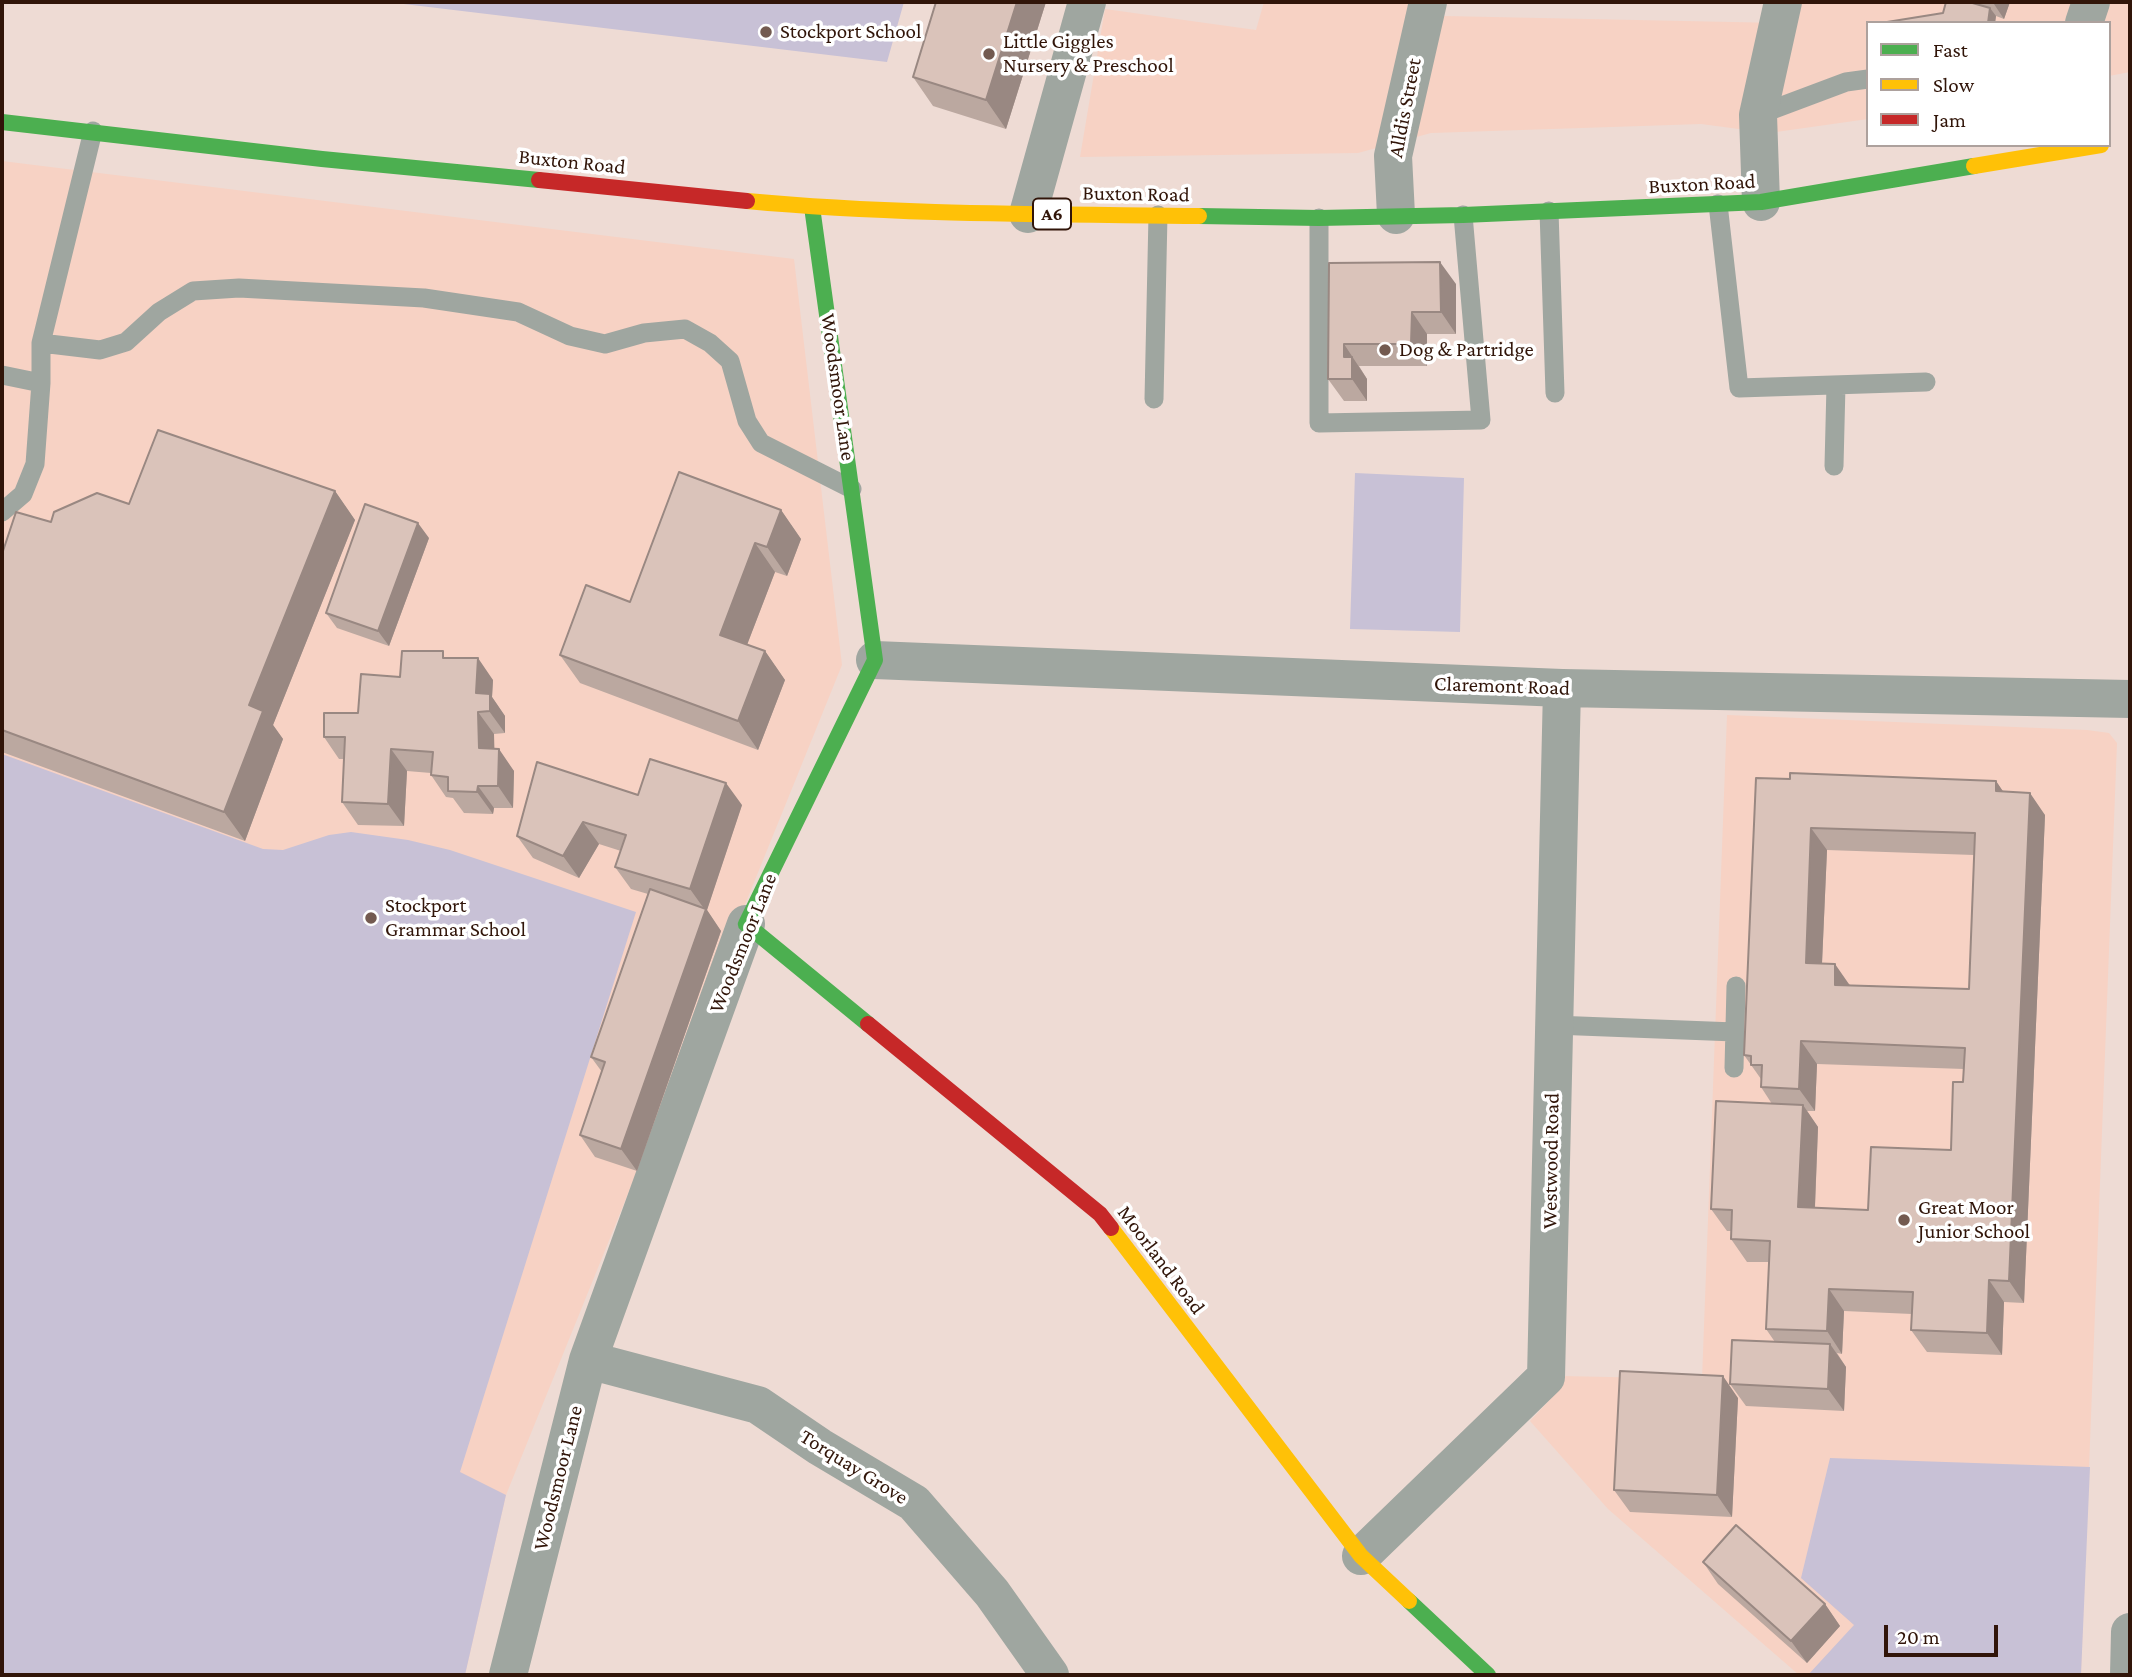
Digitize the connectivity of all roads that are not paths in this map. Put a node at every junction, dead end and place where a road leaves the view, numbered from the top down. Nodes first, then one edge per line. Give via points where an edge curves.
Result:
1 (1087, 2) edge
2 (1428, 2) edge
3 (1783, 2) edge
4 (2091, 2) edge
5 (2085, 21) edge
6 (1866, 79) edge
7 (1758, 115) junction
8 (2, 122) edge
9 (93, 131) junction
10 (2084, 147) edge
11 (1761, 202) junction
12 (1718, 204) junction
13 (812, 206) junction
14 (1549, 211) junction
15 (1028, 214) junction
16 (1158, 215) junction
17 (1396, 215) junction
18 (1463, 215) junction
19 (1319, 218) junction
20 (41, 343) junction
21 (2, 375) edge
22 (1926, 382) dead end
23 (41, 383) junction
24 (1836, 385) junction
25 (1555, 393) dead end
26 (1154, 400) dead end
27 (1834, 466) dead end
28 (852, 489) junction
29 (2, 512) edge
30 (875, 660) junction
31 (1562, 688) junction
32 (2130, 699) edge
33 (746, 924) junction
34 (1737, 986) dead end
35 (1554, 1025) junction
36 (1735, 1032) junction
37 (1734, 1068) dead end
38 (588, 1360) junction
39 (1361, 1556) junction
40 (2130, 1632) edge
41 (508, 1675) edge
42 (1050, 1675) edge
43 (1488, 1675) edge
44 (2129, 1675) edge

1 - 15 street
2 - 17 street, Alldis Street via 1393,156
3 - 7 street
4 - 5 street
6 - 7 lane via 1846,82
7 - 11 street
8 - 9 main road, Buxton Road / A6
9 - 13 main road, Buxton Road / A6 via 321,159
9 - 20 lane
10 - 11 main road, Buxton Road / A6
11 - 12 main road, Buxton Road / A6
12 - 14 main road, Buxton Road / A6
12 - 24 lane via 1740,388
13 - 15 main road, Buxton Road / A6
13 - 28 main road, Woodsmoor Lane
14 - 18 main road, Buxton Road / A6
14 - 25 lane
15 - 16 main road, Buxton Road / A6
16 - 19 main road, Buxton Road / A6
16 - 26 lane
17 - 18 main road, Buxton Road / A6
17 - 19 main road, Buxton Road / A6
18 - 19 lane via 1481,420 1319,424
20 - 23 lane
20 - 28 lane via 100,350 126,342 159,312 193,291 239,288 424,298 518,312 570,336 605,344 644,333 685,329 730,361 747,421 761,443
21 - 23 lane
22 - 24 lane
23 - 29 lane via 35,464 23,494
24 - 27 lane
28 - 30 main road, Woodsmoor Lane
30 - 31 street, Claremont Road
30 - 33 main road, Woodsmoor Lane
31 - 32 street, Claremont Road
31 - 35 street, Westwood Road
33 - 38 street, Woodsmoor Lane
33 - 39 main road, Moorland Road via 1100,1214
34 - 36 lane
35 - 36 lane
35 - 39 street, Westwood Road via 1546,1377
36 - 37 lane
38 - 41 street, Woodsmoor Lane
38 - 42 street, Torquay Grove via 758,1405 914,1503 992,1593
39 - 43 main road, Moorland Road
40 - 44 street

